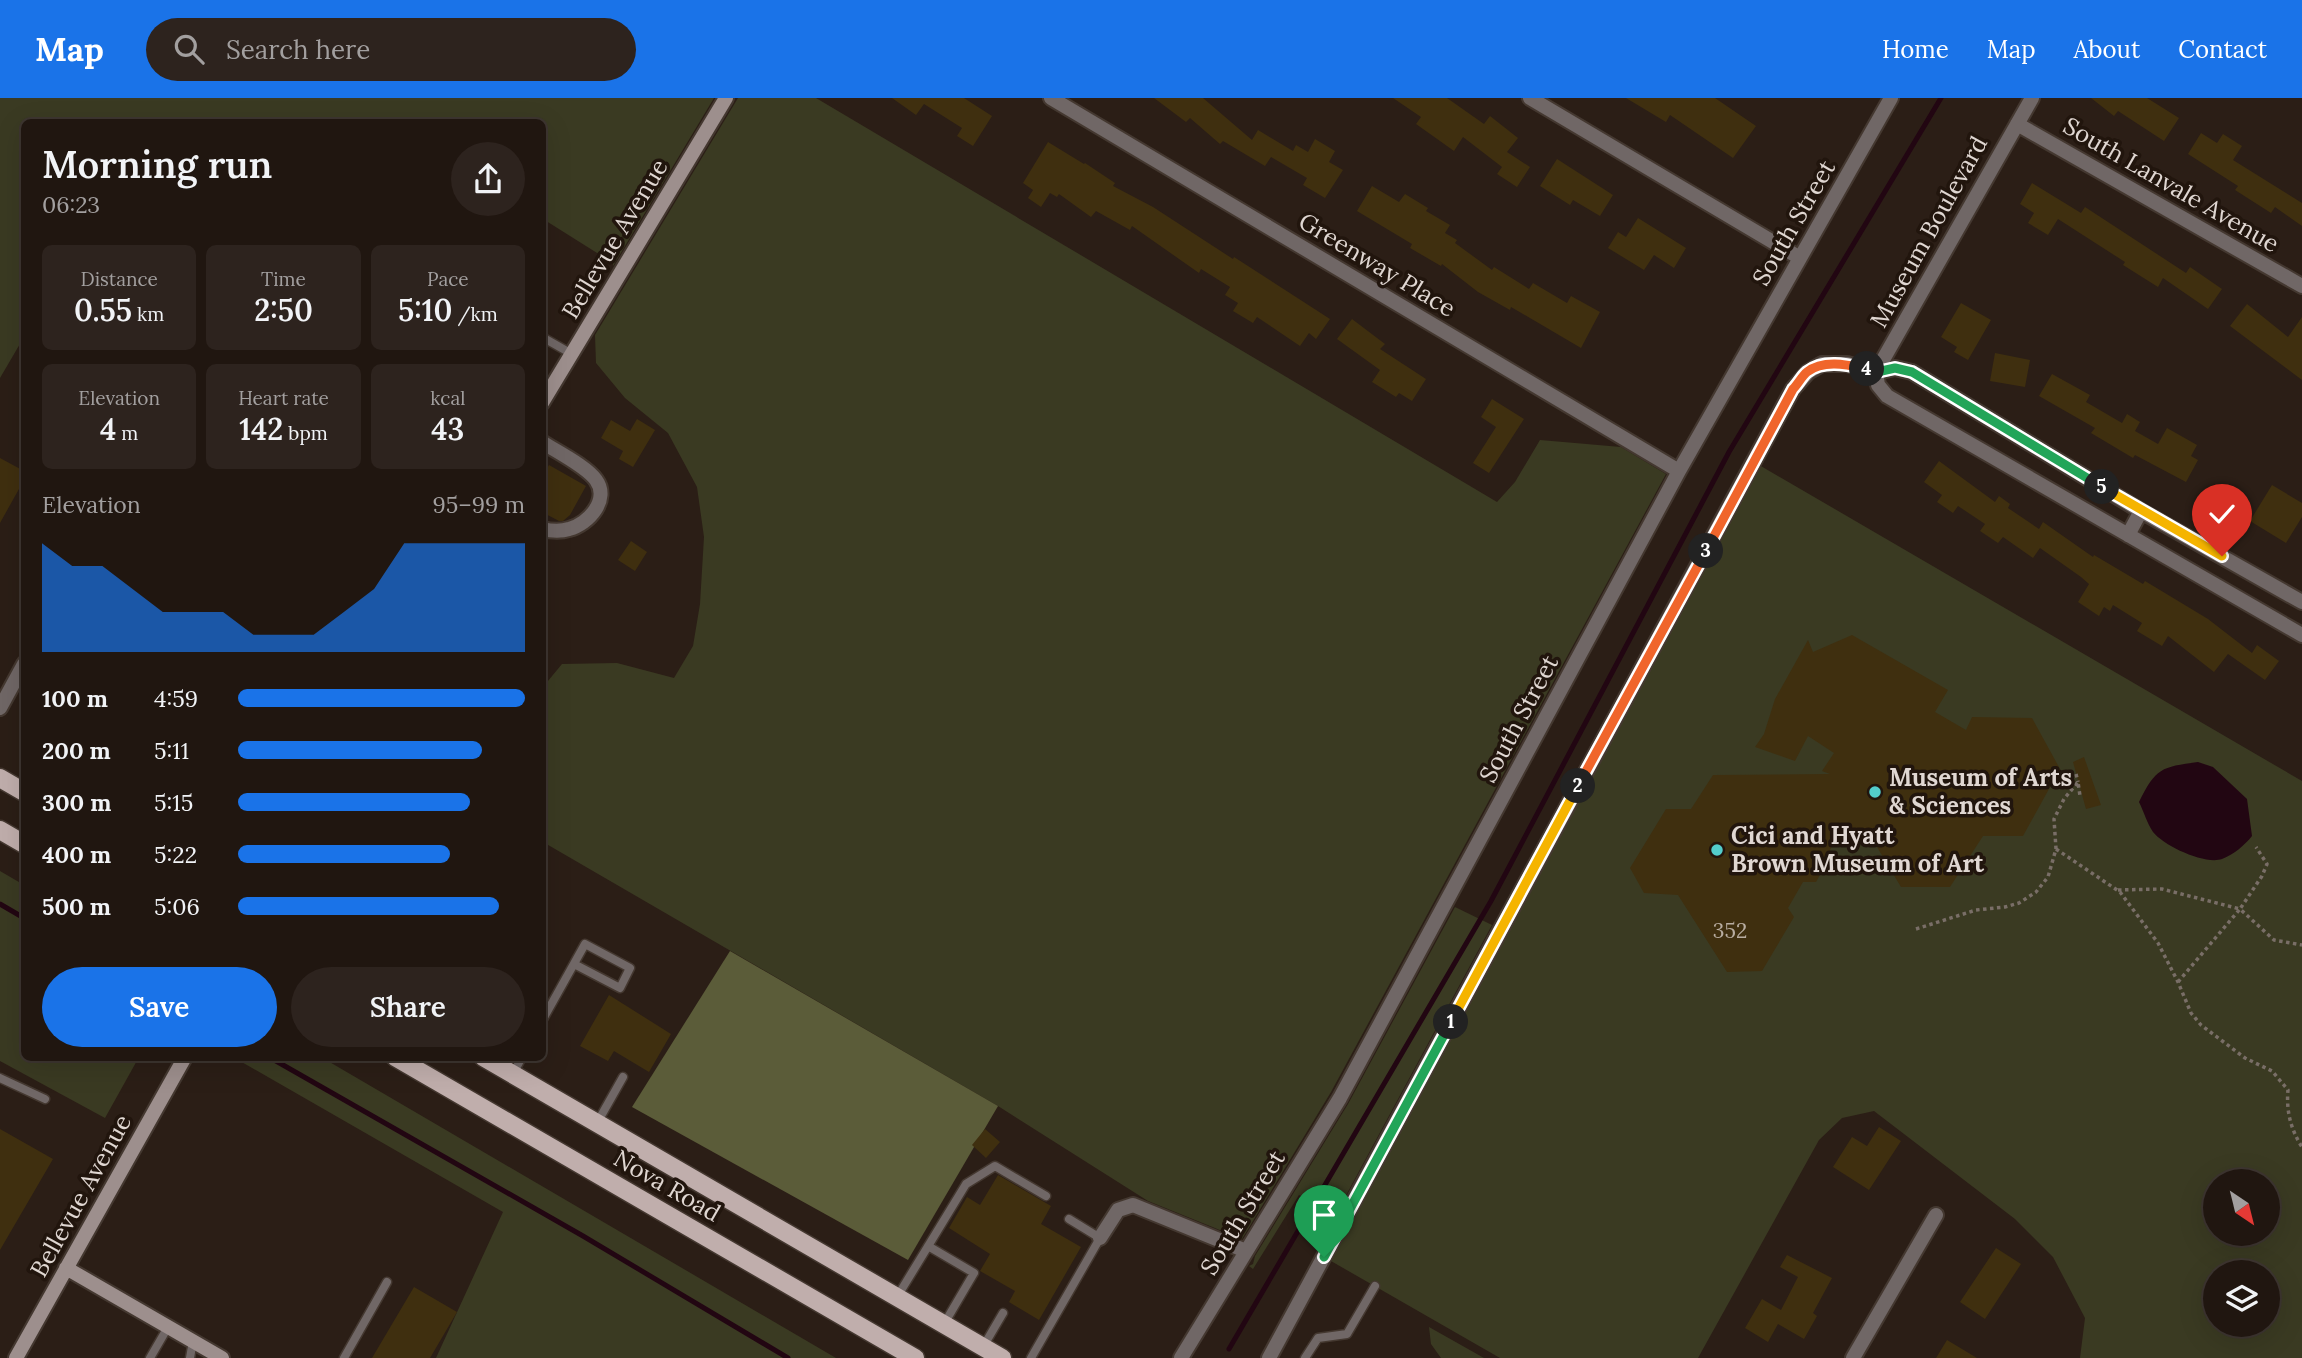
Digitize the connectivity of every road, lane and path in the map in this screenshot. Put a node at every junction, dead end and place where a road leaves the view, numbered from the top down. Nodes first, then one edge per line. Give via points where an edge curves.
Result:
1 (726, 98) edge
2 (1051, 98) edge
3 (1530, 98) edge
4 (1891, 98) edge
5 (2032, 98) edge
6 (2017, 124) junction
7 (1800, 258) junction
8 (2302, 286) edge
9 (546, 339) edge
10 (572, 354) junction
11 (1877, 372) junction
12 (546, 396) edge
13 (546, 445) edge
14 (1679, 471) junction
15 (2141, 511) junction
16 (546, 530) edge
17 (2128, 535) junction
18 (2302, 602) edge
19 (2302, 635) edge
20 (21, 670) edge
21 (0, 708) edge
22 (2076, 774) dead end
23 (0, 778) edge
24 (2078, 782) junction
25 (21, 790) edge
26 (2080, 796) dead end
27 (0, 830) edge
28 (21, 842) edge
29 (2256, 847) dead end
30 (2056, 849) junction
31 (2118, 890) junction
32 (2240, 909) junction
33 (1916, 929) dead end
34 (2302, 945) edge
35 (574, 964) junction
36 (2178, 982) junction
37 (546, 1014) edge
38 (183, 1061) edge
39 (402, 1061) edge
40 (490, 1061) edge
41 (520, 1061) edge
42 (513, 1074) junction
43 (623, 1077) dead end
44 (0, 1078) edge
45 (45, 1099) dead end
46 (597, 1123) junction
47 (2302, 1147) edge
48 (1046, 1196) dead end
49 (1937, 1215) dead end
50 (1069, 1219) dead end
51 (1100, 1238) junction
52 (928, 1246) junction
53 (1246, 1251) junction
54 (66, 1268) junction
55 (387, 1282) dead end
56 (1375, 1286) dead end
57 (897, 1297) junction
58 (1003, 1313) dead end
59 (944, 1324) junction
60 (168, 1327) junction
61 (193, 1341) junction
62 (983, 1347) junction
63 (16, 1358) edge
64 (150, 1358) edge
65 (190, 1358) edge
66 (222, 1358) edge
67 (344, 1358) edge
68 (915, 1358) edge
69 (1002, 1358) edge
70 (1031, 1358) edge
71 (1181, 1358) edge
72 (1269, 1358) edge
73 (1305, 1358) edge
74 (1853, 1358) edge

1 - 10 street, Bellevue Avenue
2 - 14 street, Greenway Place
3 - 7 street
4 - 7 street, South Street
5 - 6 street, Museum Boulevard
6 - 8 street, South Lanvale Avenue
6 - 11 street, Museum Boulevard
7 - 14 street, South Street
9 - 10 lane
10 - 12 street, Bellevue Avenue
11 - 15 street via 1895,368 1912,372
11 - 17 street via 1878,385 1887,396
11 - 72 street via 1847,364 1822,365 1808,372 1793,389
13 - 16 street via 591,474 598,482 600,498 584,523 569,530
14 - 53 street, South Street via 1340,1098
15 - 17 street
15 - 18 street
17 - 19 street
20 - 21 street
22 - 24 path
23 - 25 main road
24 - 26 path
24 - 30 path via 2054,819
27 - 28 main road
29 - 32 path via 2267,864
30 - 31 path
30 - 33 path via 2048,877 2019,903 1976,910
31 - 32 path via 2162,889
31 - 36 path via 2158,943
32 - 34 path via 2274,940
32 - 36 path
35 - 35 lane via 620,988 630,968 586,944
35 - 37 lane
36 - 47 path via 2201,1026 2272,1071 2287,1090 2294,1135
38 - 54 street, Bellevue Avenue
39 - 68 main road, Nova Road
40 - 42 main road, Nova Road
41 - 42 lane
42 - 46 main road, Nova Road
43 - 46 lane
44 - 45 lane
46 - 57 main road, Nova Road
48 - 52 lane via 995,1166 966,1184
49 - 74 street
50 - 51 lane
51 - 53 street via 1118,1210 1133,1205
51 - 70 lane
52 - 57 lane
52 - 59 lane via 974,1273
53 - 71 street, South Street
54 - 60 street
54 - 63 street, Bellevue Avenue
55 - 67 lane
56 - 73 lane via 1347,1334 1318,1338
57 - 59 main road, Nova Road
58 - 62 lane
59 - 62 main road, Nova Road
60 - 61 street
60 - 64 lane
61 - 65 lane
61 - 66 street
62 - 69 main road, Nova Road

